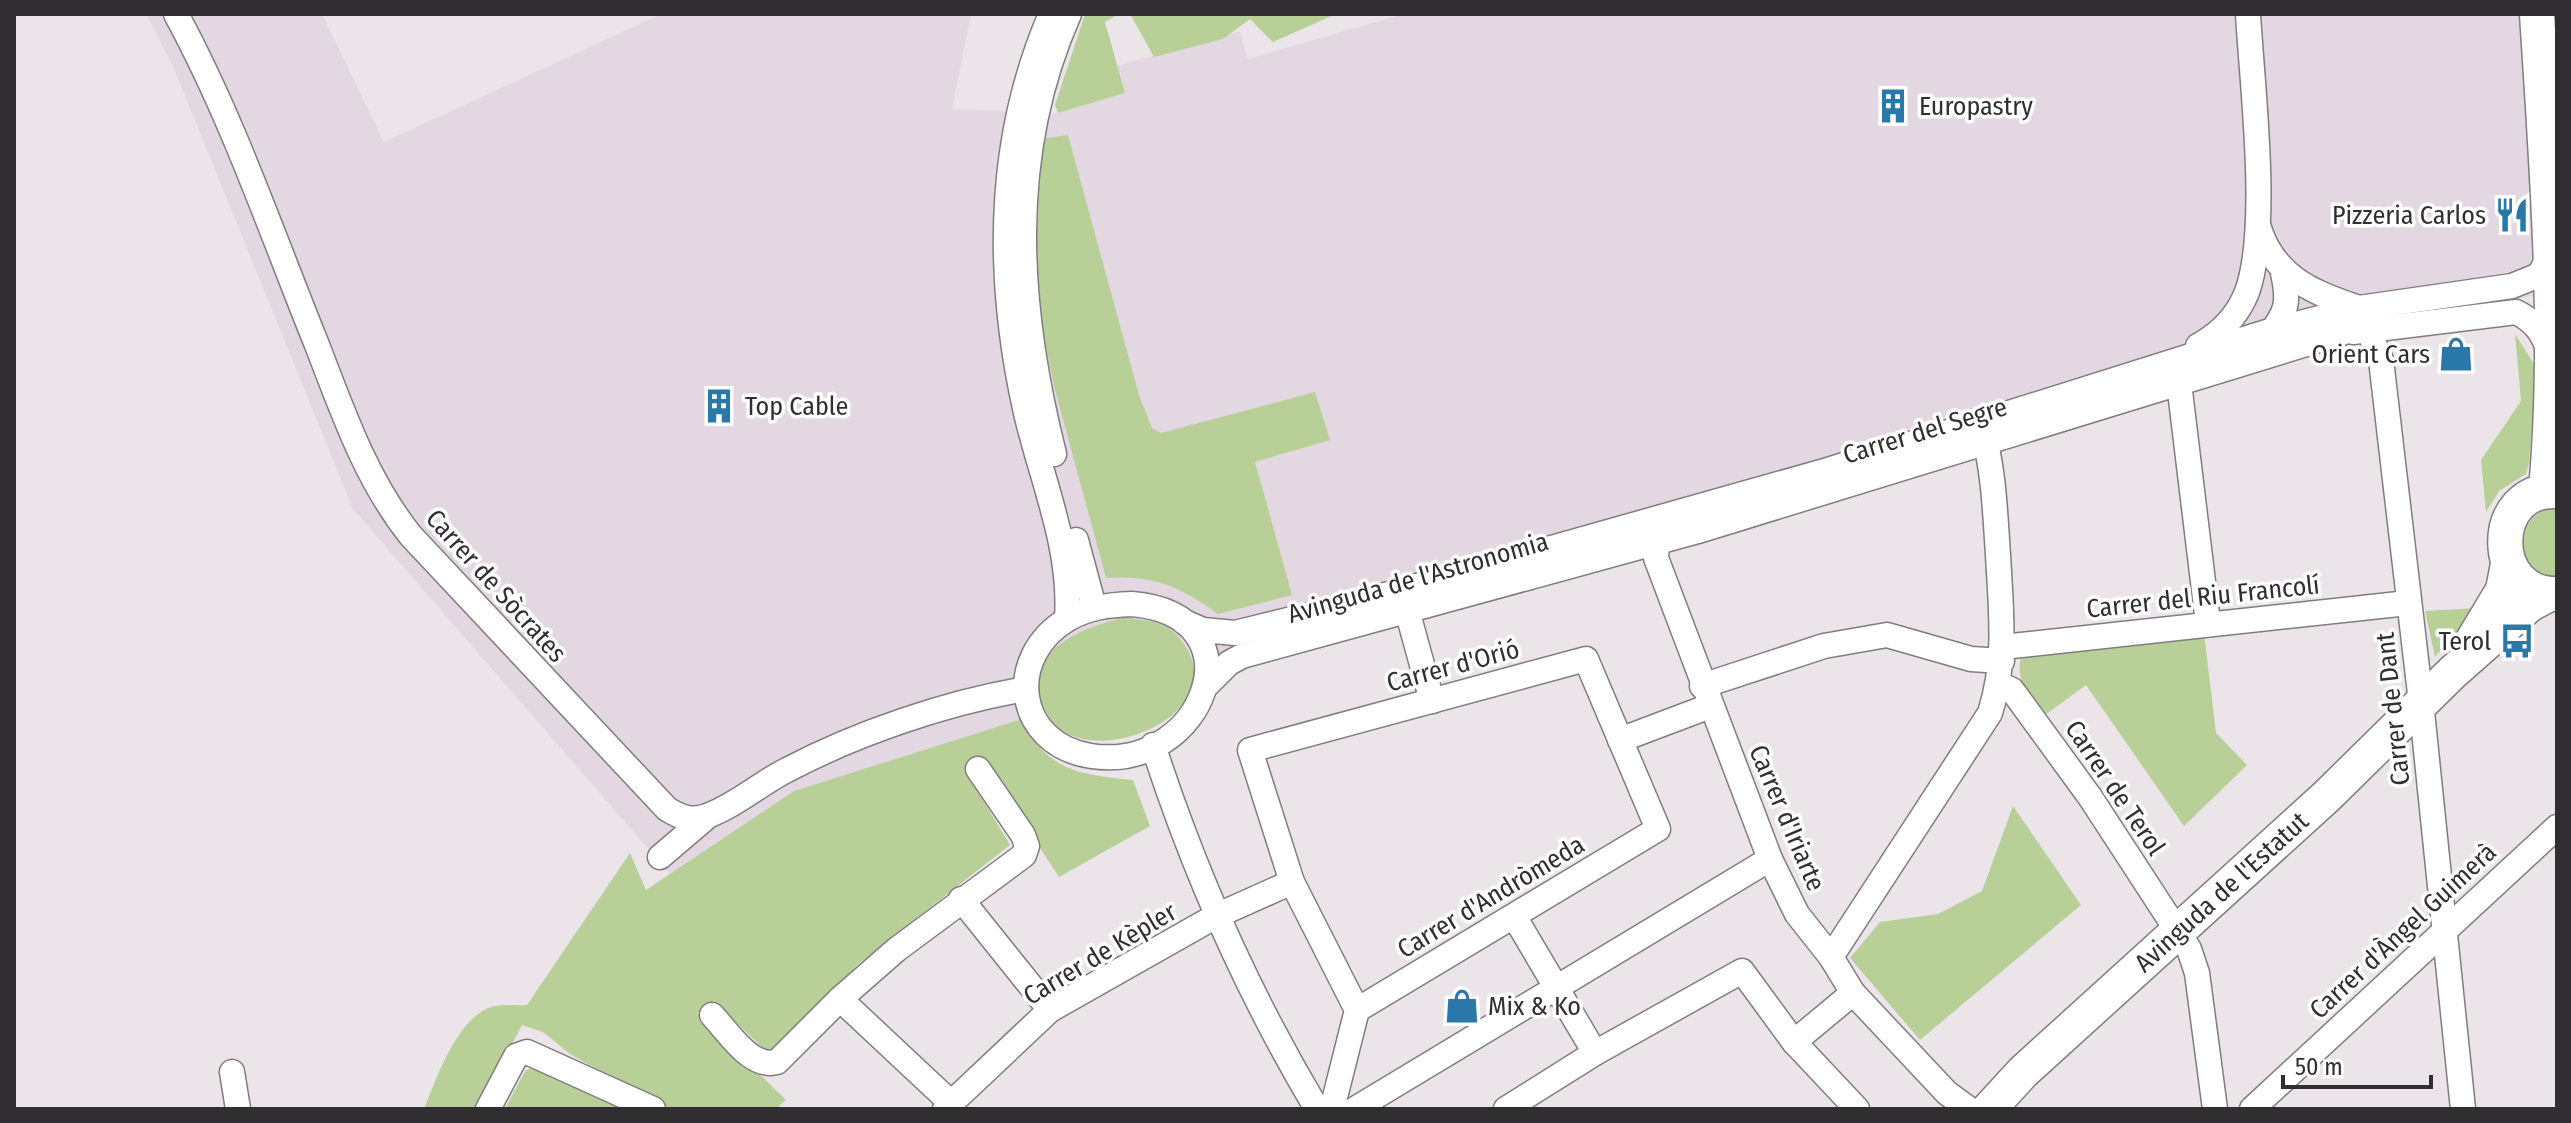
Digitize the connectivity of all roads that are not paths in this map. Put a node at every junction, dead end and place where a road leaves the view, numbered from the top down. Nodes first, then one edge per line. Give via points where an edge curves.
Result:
1 (176, 14) edge
2 (1051, 14) edge
3 (1069, 14) edge
4 (2248, 14) edge
5 (2537, 14) edge
6 (2258, 225) junction
7 (2549, 257) junction
8 (2283, 273) junction
9 (2248, 290) junction
10 (2356, 324) junction
11 (2273, 330) junction
12 (2553, 365) junction
13 (2173, 372) junction
14 (2210, 373) junction
15 (1983, 431) junction
16 (2552, 490) edge
17 (1620, 529) joint
18 (1657, 543) junction
19 (2508, 564) junction
20 (2553, 594) edge
21 (2408, 603) junction
22 (1094, 607) junction
23 (1407, 610) junction
24 (1067, 619) junction
25 (1184, 622) junction
26 (2208, 623) junction
27 (2002, 664) junction
28 (2453, 672) junction
29 (1205, 687) junction
30 (1026, 689) junction
31 (1706, 696) junction
32 (1432, 701) junction
33 (2421, 702) junction
34 (1620, 740) junction
35 (1153, 745) junction
36 (978, 769) dead end
37 (708, 816) junction
38 (2557, 827) edge
39 (660, 857) dead end
40 (1770, 859) junction
41 (1292, 882) junction
42 (961, 899) junction
43 (1216, 916) junction
44 (1514, 916) junction
45 (2444, 929) junction
46 (2177, 931) junction
47 (1831, 957) junction
48 (1556, 987) junction
49 (1853, 993) junction
50 (840, 999) junction
51 (1050, 1010) junction
52 (1357, 1010) junction
53 (712, 1015) dead end
54 (532, 1034) dead end
55 (1794, 1042) junction
56 (1595, 1053) junction
57 (516, 1056) junction
58 (232, 1072) dead end
59 (948, 1106) edge
60 (238, 1109) edge
61 (488, 1109) edge
62 (653, 1109) edge
63 (1317, 1109) edge
64 (1332, 1109) edge
65 (1355, 1109) edge
66 (1506, 1109) edge
67 (1857, 1109) edge
68 (1969, 1109) edge
69 (1989, 1109) edge
70 (2215, 1109) edge
71 (2252, 1109) edge
72 (2463, 1109) edge

1 - 37 street, Carrer de Sòcrates via 222,108 354,439 395,515 654,799 680,817
2 - 24 street via 1018,114 1004,266 1026,413 1067,567
3 - 22 street via 1029,148 1022,263 1035,374
4 - 6 street
5 - 7 main road
6 - 8 street
6 - 9 street
7 - 10 street, Carrer del Segre via 2539,275 2512,286
7 - 12 main road
8 - 10 street, Carrer del Segre
8 - 11 street via 2284,317
9 - 11 street via 2251,308
9 - 13 street, Carrer del Segre via 2230,323
10 - 11 street, Carrer del Segre
10 - 12 street, Carrer del Segre via 2516,312 2541,331
10 - 14 street, Carrer del Segre
10 - 21 street, Carrer de Dant via 2381,360
11 - 13 street, Carrer del Segre
11 - 14 street, Carrer del Segre via 2258,346
12 - 16 main road
13 - 14 street, Carrer del Segre
13 - 15 street, Carrer del Segre
13 - 26 street
15 - 17 street, Carrer del Segre
15 - 18 street, Carrer del Segre
15 - 27 street via 1992,473
16 - 19 main road, Avinguda de l'Estatut via 2520,504 2509,518 2503,547
17 - 25 street, Avinguda de l'Astronomia via 1249,631 1220,633
18 - 23 street, Avinguda de l'Astronomia
18 - 31 street, Carrer d'Iriarte via 1656,558
19 - 20 main road via 2526,585
19 - 28 main road, Avinguda de l'Estatut via 2503,590
20 - 28 main road, Avinguda de l'Estatut via 2529,605
21 - 26 street, Carrer del Riu Francolí
21 - 33 street, Carrer de Dant
22 - 24 street
22 - 25 street via 1147,605
23 - 29 street, Avinguda de l'Astronomia via 1242,656
23 - 32 street
24 - 30 street via 1035,652
25 - 29 street via 1205,653
26 - 27 street, Carrer del Riu Francolí
27 - 31 street, Carrer del Riu Francolí via 1887,635 1824,646
27 - 46 street, Carrer de Terol via 2012,690
27 - 47 street via 1990,713
28 - 33 main road, Avinguda de l'Estatut
29 - 35 street via 1190,719
30 - 35 street via 1040,728 1076,753 1103,757
30 - 37 street via 831,750
31 - 34 street, Carrer del Riu Francolí
31 - 40 street, Carrer d'Iriarte
32 - 34 street, Carrer d'Orió via 1586,659
32 - 41 street, Carrer d'Orió via 1250,750
33 - 45 street, Carrer de Dant
33 - 46 main road, Avinguda de l'Estatut via 2327,796
34 - 44 street, Carrer d'Andròmeda via 1658,829
35 - 43 street
36 - 42 street via 1027,846 1024,855
37 - 39 street
38 - 45 street, Carrer d'Àngel Guimerà
40 - 47 street, Carrer d'Iriarte via 1797,914
40 - 48 street
41 - 43 street, Carrer de Kèpler
41 - 52 street
42 - 50 street
42 - 51 street
43 - 51 street, Carrer de Kèpler
43 - 63 street
44 - 48 street
44 - 52 street, Carrer d'Andròmeda
45 - 71 street, Carrer d'Àngel Guimerà
45 - 72 street, Carrer de Dant
46 - 69 main road, Avinguda de l'Estatut
46 - 70 street, Carrer de Terol via 2197,973
47 - 49 street, Carrer d'Iriarte
48 - 56 street
48 - 65 street
49 - 55 street
49 - 68 street, Carrer d'Iriarte via 1947,1093
50 - 53 street via 787,1054 766,1065
50 - 59 street
51 - 59 street, Carrer de Kèpler
52 - 64 street
54 - 57 street
55 - 56 street via 1742,971
55 - 67 street
56 - 66 street
57 - 61 street
57 - 62 street via 527,1052
58 - 60 street

